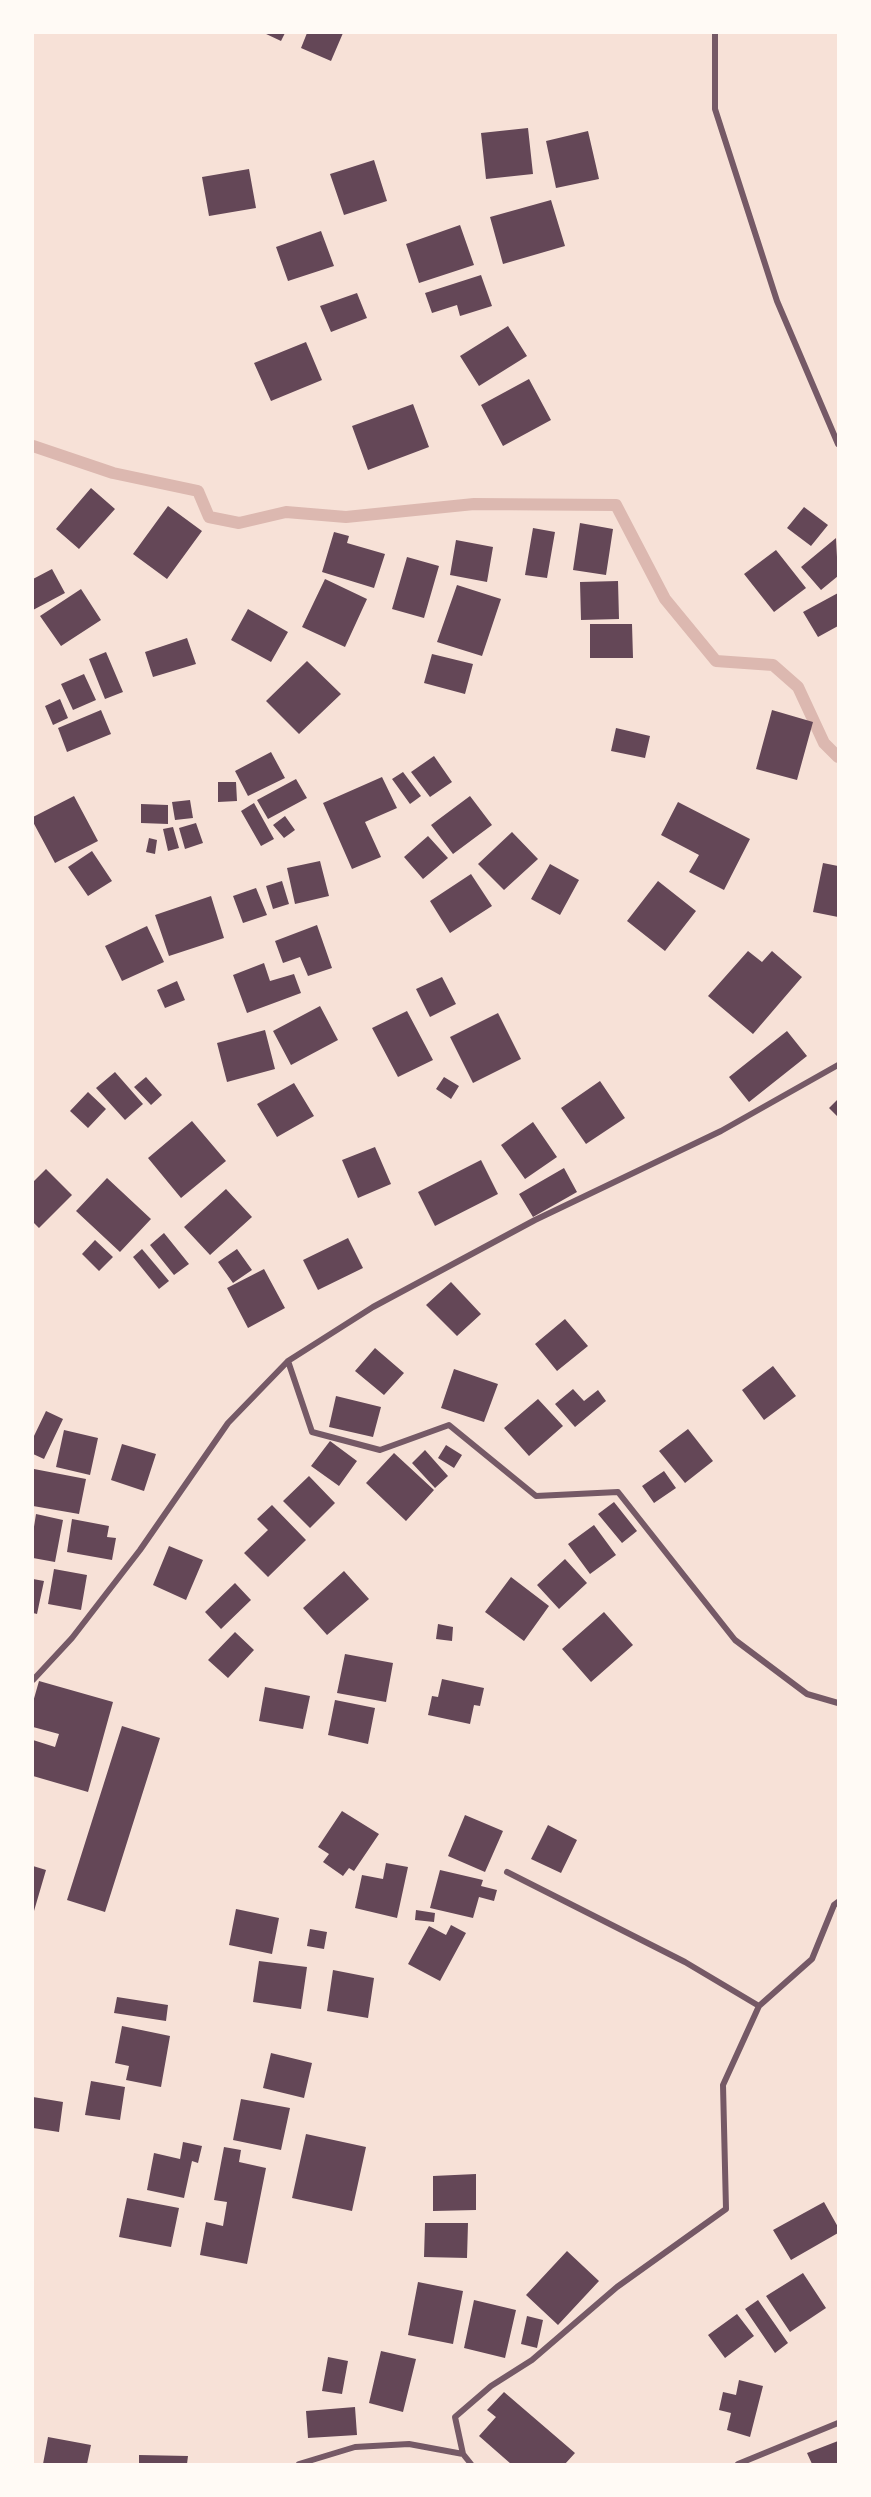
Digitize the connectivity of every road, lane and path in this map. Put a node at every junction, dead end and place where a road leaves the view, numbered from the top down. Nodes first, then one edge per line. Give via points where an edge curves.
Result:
1 (715, 33) edge
2 (838, 444) edge
3 (838, 1065) edge
4 (288, 1361) junction
5 (33, 1680) edge
6 (838, 1704) edge
7 (507, 1872) dead end
8 (838, 1902) edge
9 (759, 2006) junction
10 (838, 2423) edge
11 (463, 2454) junction
12 (299, 2464) edge
13 (471, 2464) edge
14 (738, 2464) edge

1 - 2 street via 715,109 777,301
3 - 4 street via 721,1131 525,1225 374,1307
4 - 5 street via 228,1423 140,1550 72,1638
4 - 6 street via 312,1432 380,1450 449,1425 536,1496 618,1492 735,1640 807,1694
7 - 9 street via 685,1962
8 - 9 street via 812,1959
9 - 11 street via 723,2085 726,2209 617,2287 532,2360 491,2386 455,2417
10 - 14 street
11 - 12 street via 409,2444 355,2447
11 - 13 street

